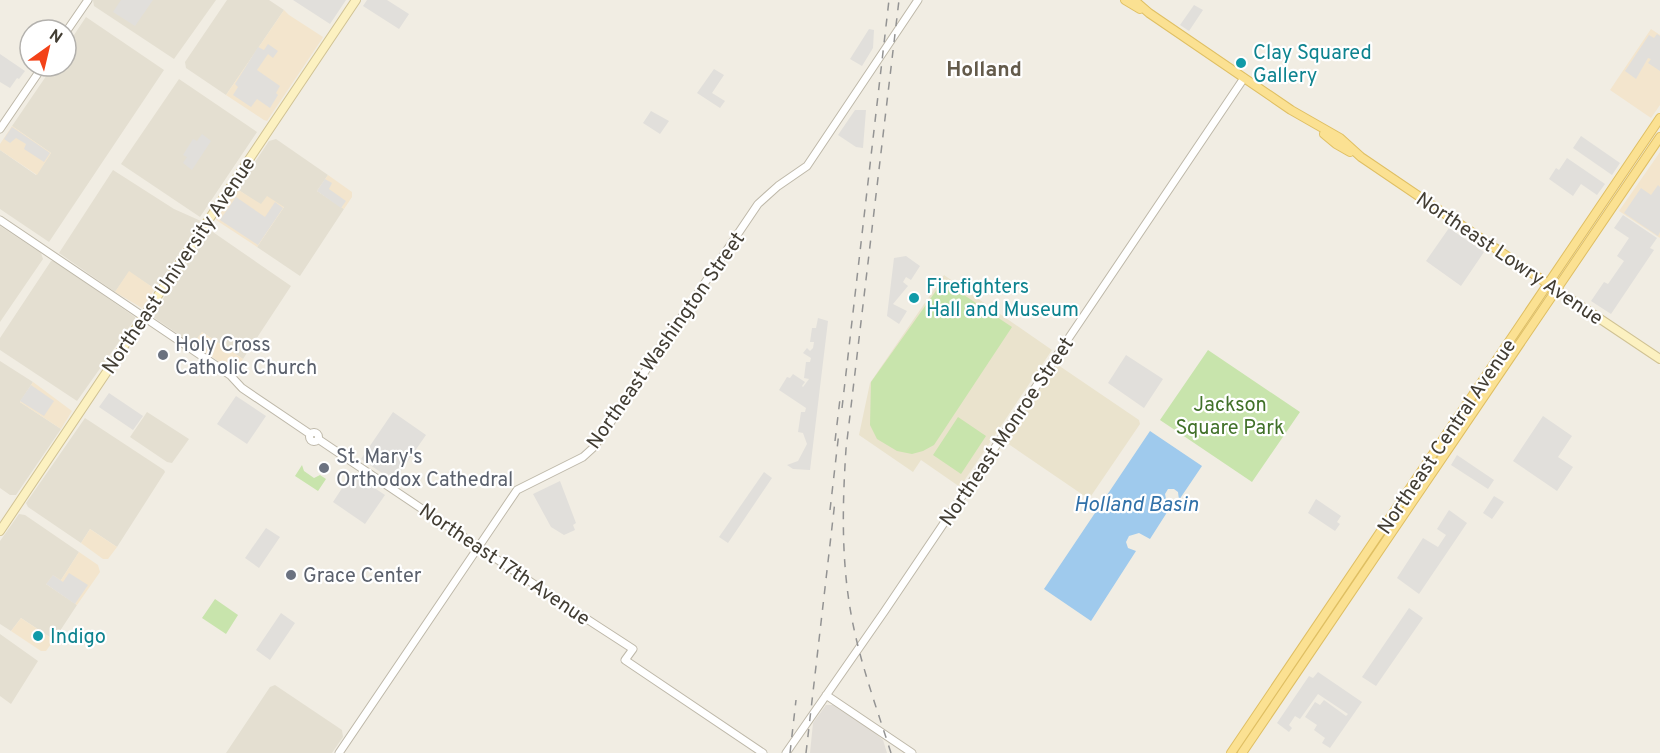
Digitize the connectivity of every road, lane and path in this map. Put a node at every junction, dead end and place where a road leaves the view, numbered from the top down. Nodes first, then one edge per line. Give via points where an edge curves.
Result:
1 (88, 0) edge
2 (356, 0) edge
3 (918, 0) edge
4 (1125, 0) edge
5 (1134, 0) edge
6 (1149, 14) junction
7 (76, 18) edge
8 (35, 78) edge
9 (1245, 78) junction
10 (1660, 118) edge
11 (0, 129) edge
12 (1660, 137) edge
13 (0, 220) edge
14 (1548, 284) junction
15 (1557, 290) junction
16 (144, 316) junction
17 (1660, 359) edge
18 (0, 531) edge
19 (478, 547) junction
20 (826, 695) junction
21 (339, 753) edge
22 (763, 753) edge
23 (786, 753) edge
24 (912, 753) edge
25 (1231, 753) edge
26 (1242, 753) edge

1 - 7 street
2 - 16 main road, Northeast University Avenue
3 - 19 street, Northeast Washington Street via 807,166 758,204 594,447 584,457 517,490
4 - 6 main road, Northeast Lowry Avenue
5 - 6 main road, Northeast Lowry Avenue
6 - 9 main road, Northeast Lowry Avenue
8 - 11 street
9 - 14 main road, Northeast Lowry Avenue via 1336,144
9 - 20 street, Northeast Monroe Street
10 - 14 main road, Northeast Central Avenue
12 - 15 main road, Northeast Central Avenue
13 - 16 street
14 - 15 main road, Northeast Lowry Avenue
14 - 25 main road, Northeast Central Avenue
15 - 17 main road, Northeast Lowry Avenue
15 - 26 main road, Northeast Central Avenue
16 - 18 main road, Northeast University Avenue
16 - 19 street, Northeast 17th Avenue via 230,375 242,388 310,434 317,433 318,440
19 - 21 street, Northeast Washington Street
19 - 22 street, Northeast 17th Avenue via 633,649 625,660
20 - 23 street, Northeast Monroe Street
20 - 24 street

